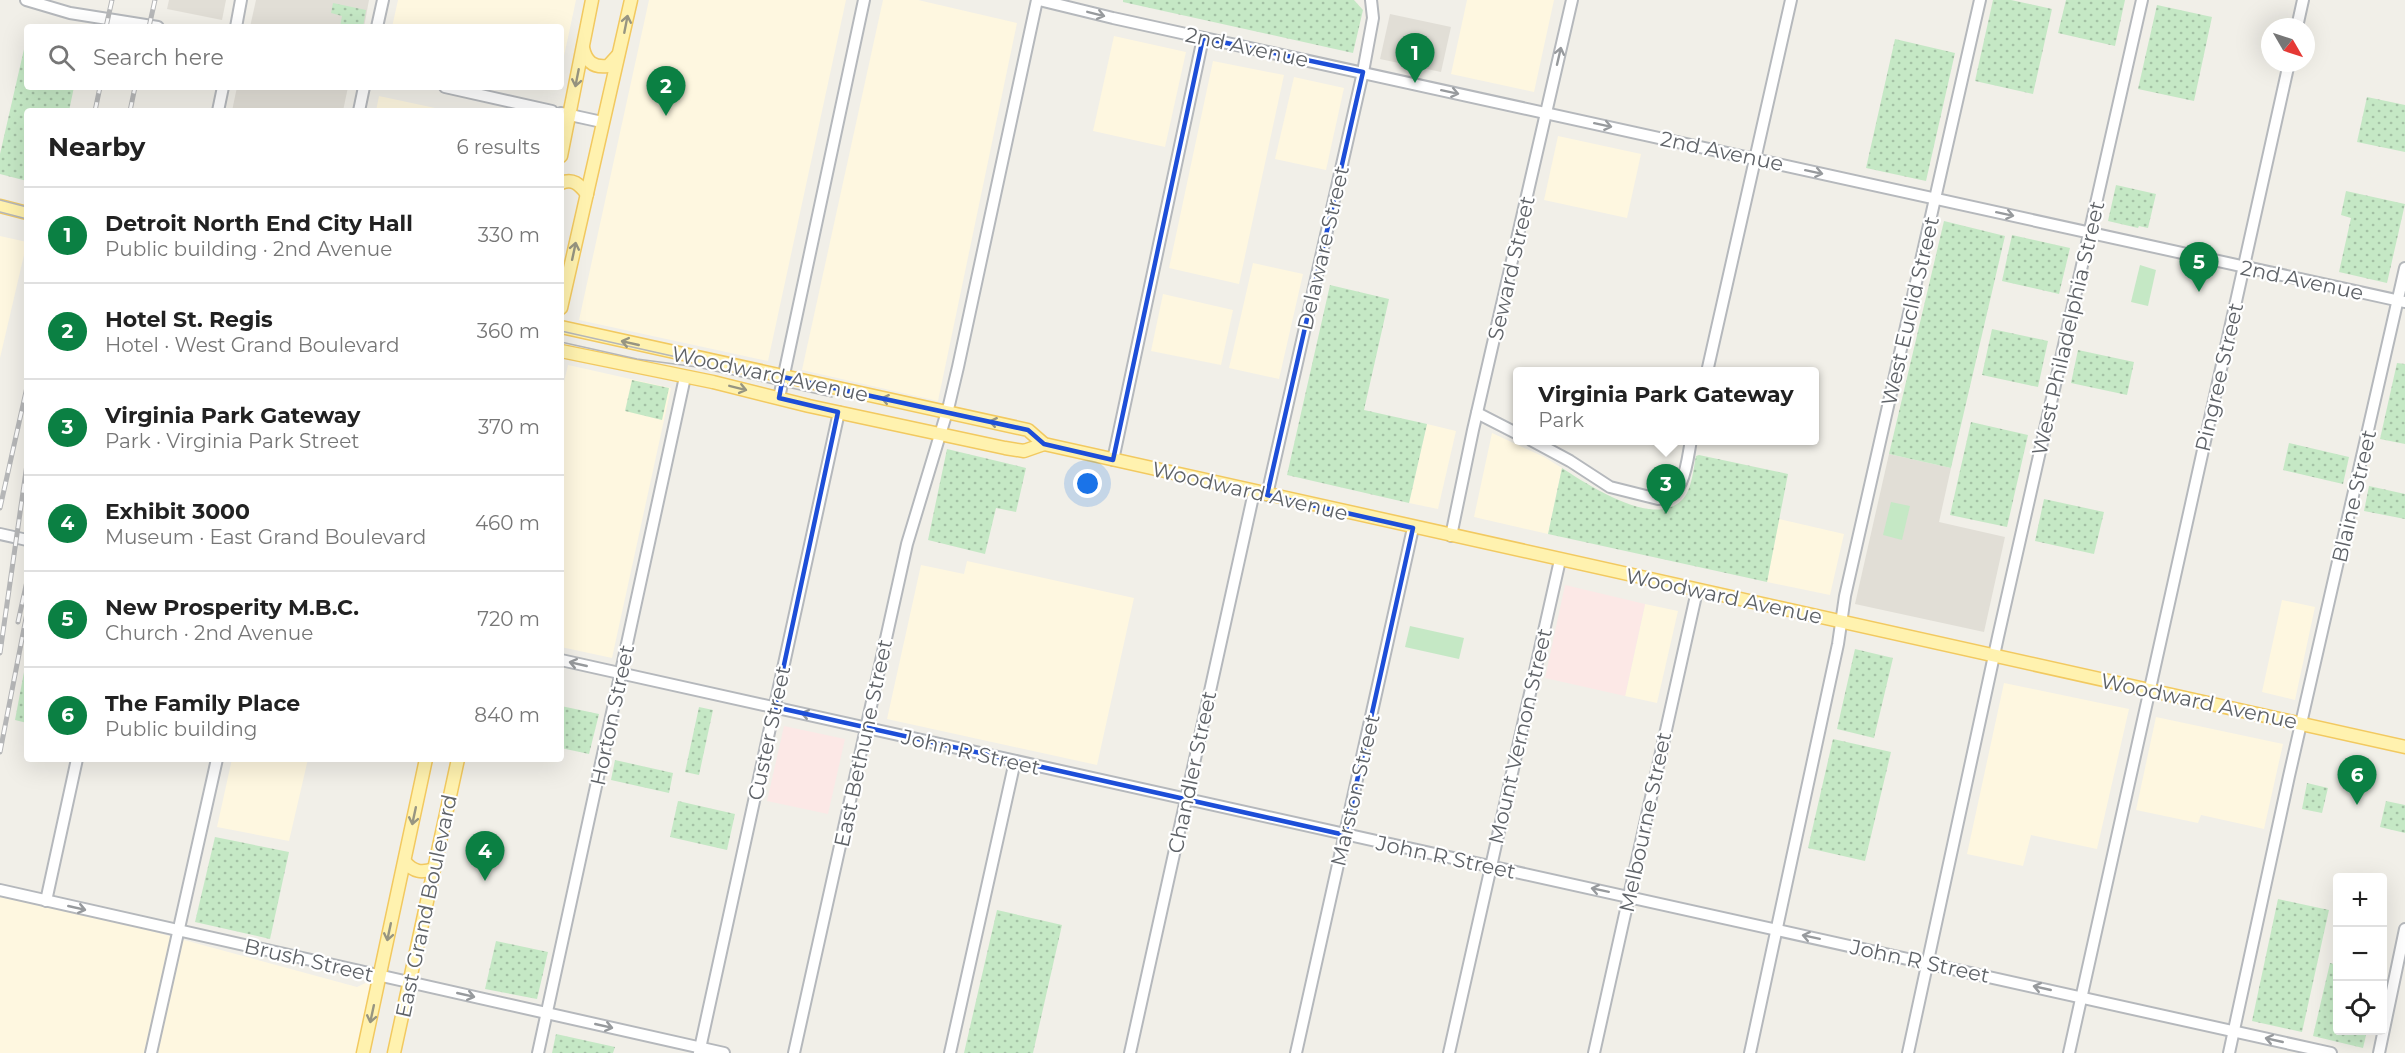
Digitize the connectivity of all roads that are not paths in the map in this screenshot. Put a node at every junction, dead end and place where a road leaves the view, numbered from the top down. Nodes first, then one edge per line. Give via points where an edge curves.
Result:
1 (26, 0) edge
2 (242, 0) edge
3 (383, 0) edge
4 (592, 0) edge
5 (631, 0) edge
6 (864, 0) edge
7 (1038, 0) edge
8 (1371, 0) edge
9 (1572, 0) edge
10 (1791, 0) edge
11 (1980, 0) edge
12 (2142, 0) edge
13 (2304, 0) edge
14 (2299, 18) edge
15 (139, 24) edge
16 (237, 24) edge
17 (378, 24) edge
18 (1203, 38) junction
19 (583, 46) junction
20 (619, 53) junction
21 (1363, 72) junction
22 (2287, 72) edge
23 (222, 90) edge
24 (363, 90) edge
25 (458, 90) edge
26 (219, 108) edge
27 (360, 108) edge
28 (539, 108) edge
29 (1546, 112) junction
30 (565, 114) edge
31 (602, 122) junction
32 (1755, 159) junction
33 (564, 182) edge
34 (587, 194) junction
35 (1935, 199) junction
36 (0, 206) edge
37 (24, 212) edge
38 (2089, 233) junction
39 (2243, 267) junction
40 (2405, 268) edge
41 (565, 277) edge
42 (2401, 302) edge
43 (564, 328) edge
44 (564, 352) edge
45 (1708, 367) edge
46 (685, 376) junction
47 (783, 377) junction
48 (778, 398) junction
49 (838, 412) junction
50 (947, 413) junction
51 (1477, 413) junction
52 (1513, 431) edge
53 (940, 435) junction
54 (1044, 444) junction
55 (1539, 445) edge
56 (1690, 445) edge
57 (1113, 460) junction
58 (1254, 492) junction
59 (1267, 495) junction
60 (1413, 528) junction
61 (0, 534) edge
62 (1451, 536) junction
63 (24, 539) edge
64 (1560, 560) junction
65 (1697, 591) junction
66 (1841, 622) junction
67 (1995, 656) junction
68 (564, 661) edge
69 (621, 673) junction
70 (2148, 690) junction
71 (775, 707) junction
72 (2301, 724) junction
73 (867, 728) junction
74 (2405, 747) edge
75 (1015, 761) junction
76 (76, 762) edge
77 (216, 762) edge
78 (425, 762) edge
79 (456, 762) edge
80 (1186, 800) junction
81 (1345, 835) junction
82 (405, 862) junction
83 (1490, 867) junction
84 (434, 869) junction
85 (0, 890) edge
86 (1629, 897) junction
87 (46, 901) junction
88 (1776, 929) junction
89 (2405, 929) edge
90 (178, 931) junction
91 (1928, 962) junction
92 (380, 976) junction
93 (409, 982) junction
94 (2081, 996) junction
95 (547, 1013) junction
96 (2234, 1030) junction
97 (699, 1050) edge
98 (151, 1053) edge
99 (363, 1053) edge
100 (394, 1053) edge
101 (538, 1053) edge
102 (724, 1053) edge
103 (794, 1053) edge
104 (950, 1053) edge
105 (1130, 1053) edge
106 (1296, 1053) edge
107 (1449, 1053) edge
108 (1594, 1053) edge
109 (1750, 1053) edge
110 (1908, 1053) edge
111 (2069, 1053) edge
112 (2229, 1053) edge
113 (2331, 1053) edge
114 (2379, 1053) edge

1 - 15 street via 70,13
2 - 16 street
3 - 17 street
4 - 19 main road
20 -> 5 main road
6 - 47 street
7 -> 18 street, 2nd Avenue
7 - 50 street, East Bethune Street
8 - 21 street, Delaware Street via 1373,18
29 -> 9 street, Seward Street
10 - 32 street
11 - 35 street, West Euclid Street
12 - 38 street, West Philadelphia Street
13 - 14 street
18 - 21 street, 2nd Avenue
18 - 57 street
19 - 20 main road via 590,63 602,67 613,63
19 -> 30 main road
20 - 31 main road
21 -> 29 street, 2nd Avenue
21 - 59 street, Delaware Street
22 - 39 street, Pingree Street
23 - 26 street
24 - 27 street
25 - 28 street
29 -> 32 street, 2nd Avenue
29 - 51 street, Seward Street
30 - 31 street
31 - 34 main road
32 -> 35 street, 2nd Avenue
32 - 45 street
33 - 34 main road via 576,182
41 -> 34 main road
35 -> 38 street, 2nd Avenue
35 - 66 street, West Euclid Street
36 - 37 main road
38 - 39 street, 2nd Avenue
38 - 67 street, West Philadelphia Street
39 - 42 street, 2nd Avenue
39 - 70 street, Pingree Street
40 - 42 street, Blaine Street
42 - 72 street, Blaine Street
47 -> 43 main road, Woodward Avenue
44 - 46 main road, Woodward Avenue
46 -> 48 main road, Woodward Avenue
46 - 69 street, Horton Street
47 - 48 street
50 -> 47 main road, Woodward Avenue
48 - 49 main road, Woodward Avenue
49 - 53 main road, Woodward Avenue
49 - 71 street, Custer Street
50 - 53 street, East Bethune Street
54 -> 50 main road, Woodward Avenue via 1028,430
51 - 52 street
51 - 62 street, Seward Street
53 - 54 main road, Woodward Avenue via 1024,451
53 - 73 street, East Bethune Street via 907,544
54 - 57 main road, Woodward Avenue
55 - 56 street via 1610,487 1664,499 1679,488
57 - 58 main road, Woodward Avenue
58 - 59 main road, Woodward Avenue
58 - 80 street, Chandler Street
59 - 60 main road, Woodward Avenue
60 - 62 main road, Woodward Avenue
60 - 81 street, Marston Street
61 - 63 street
62 - 64 main road, Woodward Avenue
64 - 65 main road, Woodward Avenue
64 - 83 street, Mount Vernon Street
65 - 66 main road, Woodward Avenue
65 - 86 street, Melbourne Street
66 - 67 main road, Woodward Avenue
66 - 88 street, West Euclid Street
67 - 70 main road, Woodward Avenue
67 - 91 street, West Philadelphia Street
69 -> 68 street, John R Street
69 - 71 street, John R Street
69 - 95 street, Horton Street
70 - 72 main road, Woodward Avenue
70 - 94 street, Pingree Street
73 -> 71 street, John R Street
71 - 97 street, Custer Street
72 - 74 main road, Woodward Avenue
72 - 96 street, Blaine Street
73 - 75 street, John R Street
73 - 103 street, East Bethune Street
75 - 80 street, John R Street
75 - 104 street
76 - 87 street
77 - 90 street
78 -> 82 main road, East Grand Boulevard
79 - 84 main road, East Grand Boulevard
80 - 81 street, John R Street
80 - 105 street, Chandler Street
81 - 83 street, John R Street
81 - 106 street, Marston Street
82 - 84 main road via 417,872
82 -> 92 main road, East Grand Boulevard
86 -> 83 street, John R Street
83 - 107 street, Mount Vernon Street
84 - 93 main road, East Grand Boulevard
85 - 87 street, Brush Street
86 - 88 street, John R Street
86 - 108 street, Melbourne Street
87 -> 90 street, Brush Street
91 -> 88 street, John R Street
88 - 109 street, West Euclid Street
89 - 114 street
90 - 92 street, Brush Street
90 - 98 street
94 -> 91 street, John R Street
91 - 110 street, West Philadelphia Street
92 - 93 street, Brush Street
92 -> 99 main road, East Grand Boulevard
93 -> 95 street, Brush Street
93 - 100 main road, East Grand Boulevard
94 - 96 street, John R Street
94 - 111 street, Pingree Street
95 -> 97 street, Brush Street
95 - 101 street, Horton Street
96 - 112 street, Blaine Street
113 -> 96 street, John R Street
97 - 102 street, Brush Street

